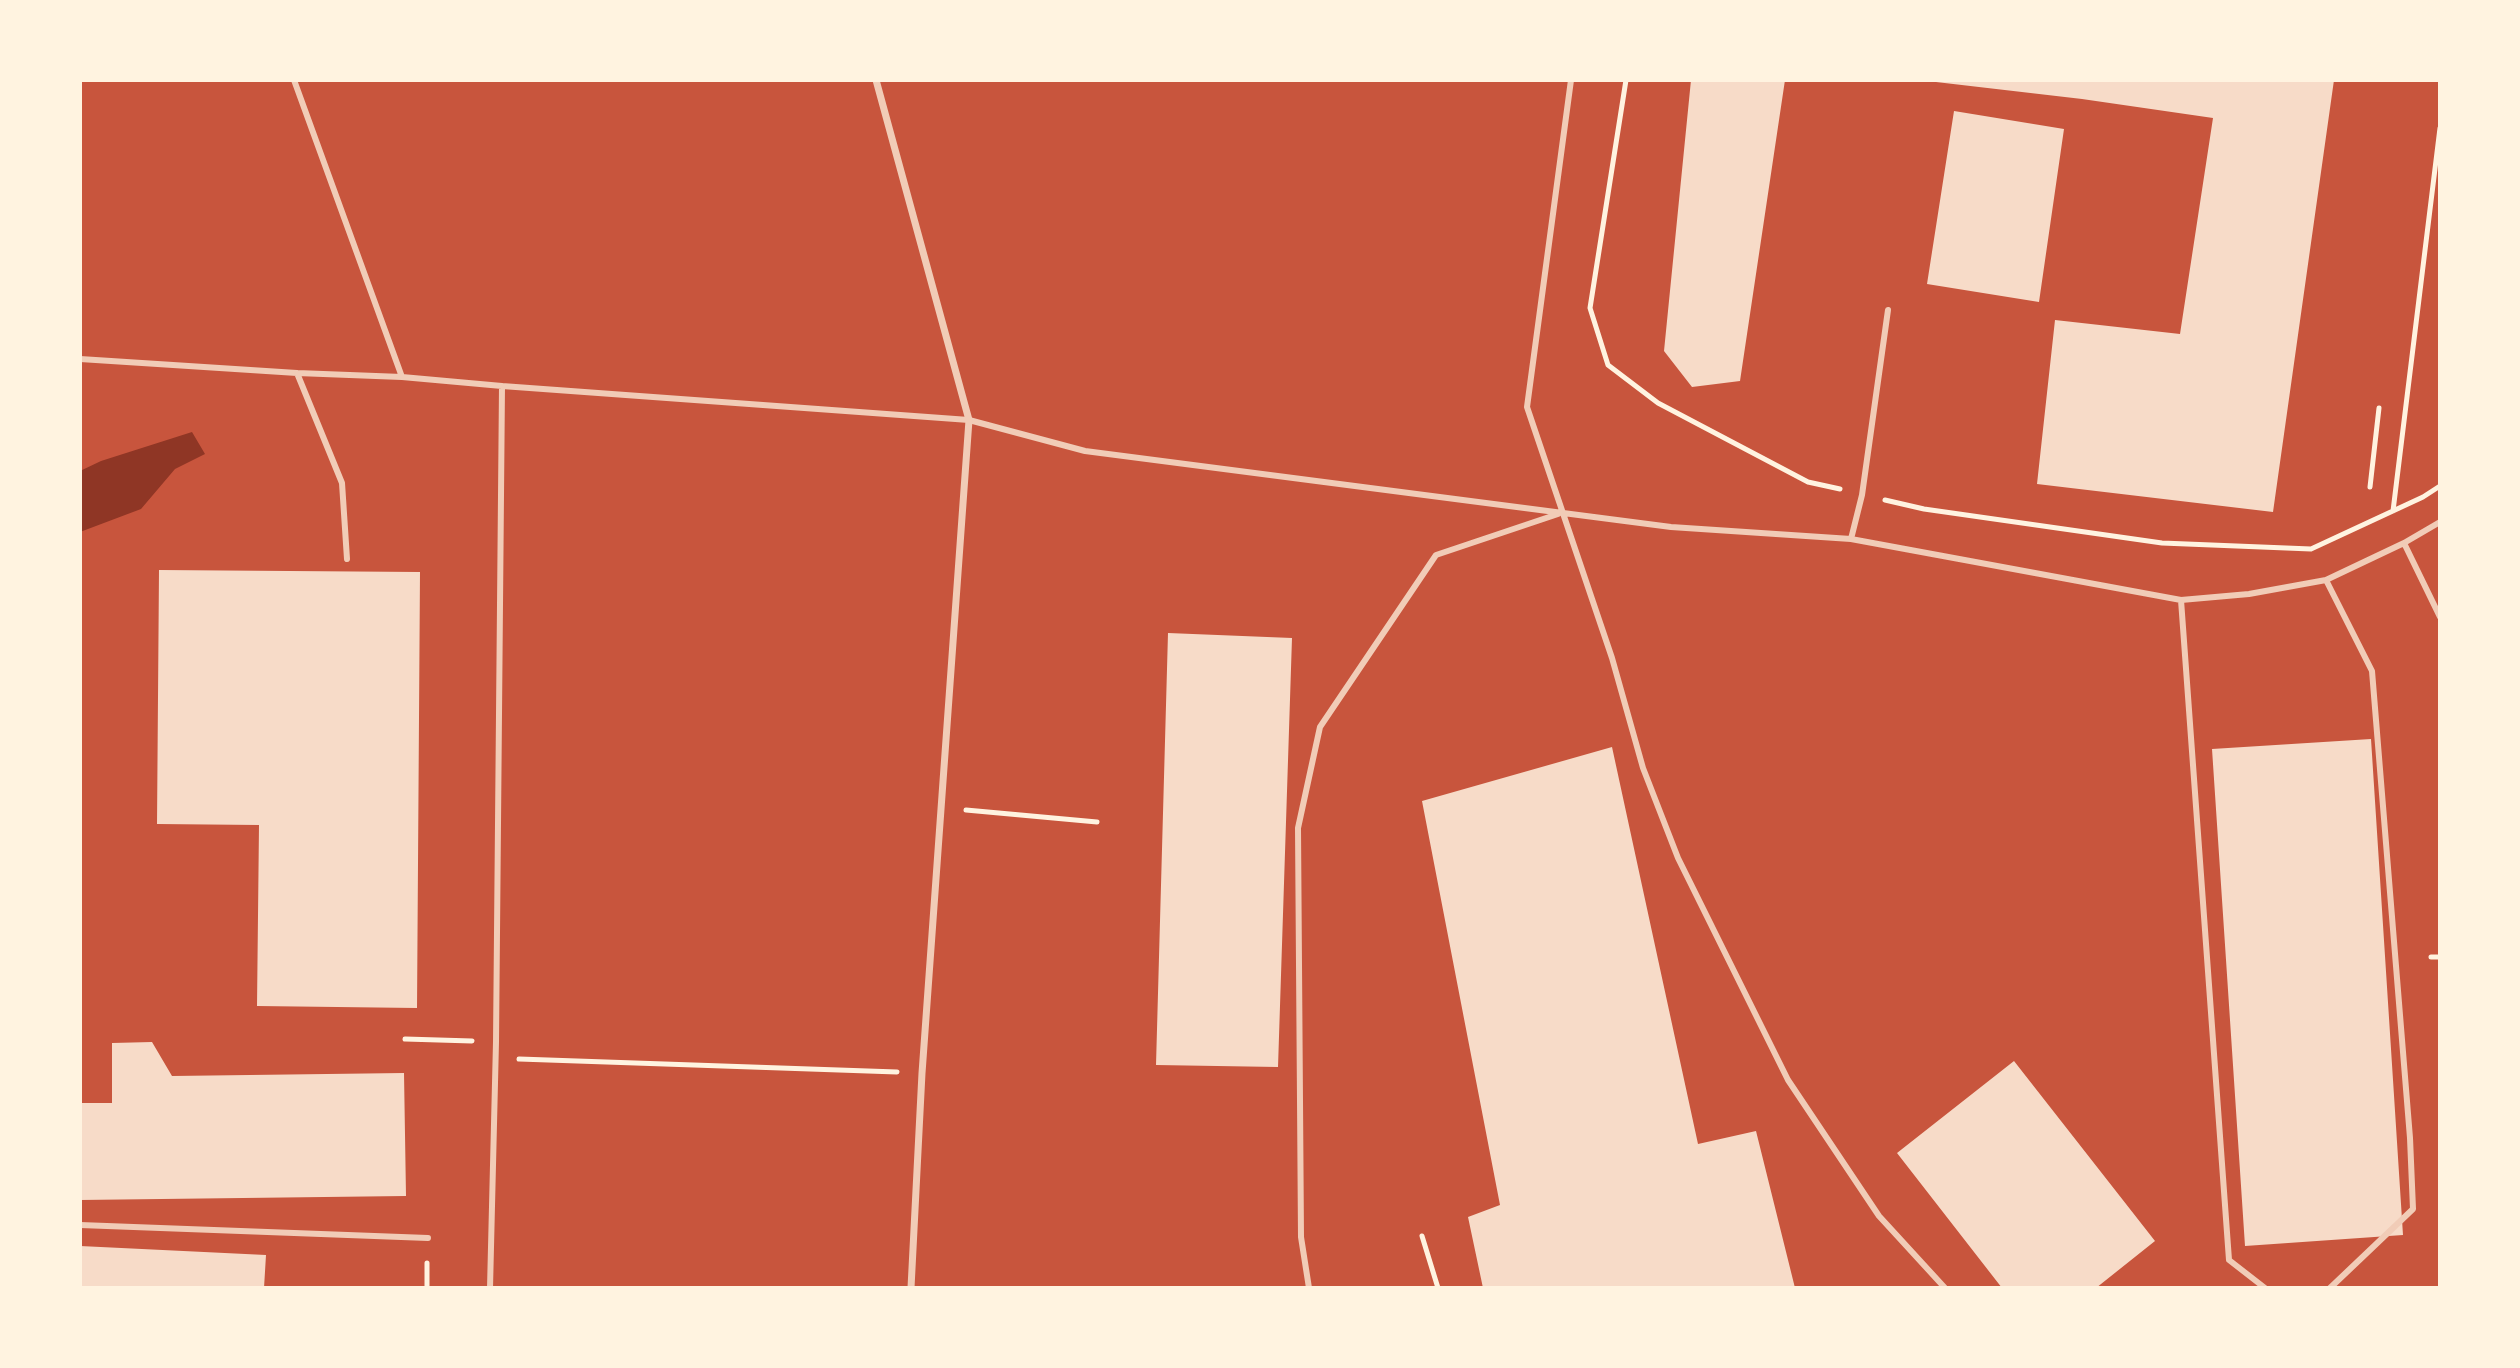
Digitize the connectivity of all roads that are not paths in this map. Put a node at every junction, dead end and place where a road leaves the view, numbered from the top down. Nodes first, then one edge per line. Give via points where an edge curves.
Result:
1 (294, 80) edge
2 (876, 80) edge
3 (1571, 80) edge
4 (1888, 310) dead end
5 (80, 359) edge
6 (297, 373) junction
7 (402, 377) junction
8 (502, 386) junction
9 (969, 420) junction
10 (1562, 513) junction
11 (2440, 522) edge
12 (1851, 539) junction
13 (2404, 543) junction
14 (347, 559) dead end
15 (2326, 580) junction
16 (2181, 600) junction
17 (2440, 617) edge
18 (80, 1225) edge
19 (428, 1238) dead end
20 (490, 1288) edge
21 (911, 1288) edge
22 (1309, 1288) edge
23 (1945, 1288) edge
24 (2265, 1288) edge
25 (2330, 1288) edge

1 - 7 lane
2 - 9 street
3 - 10 lane via 1527,407
4 - 12 lane
5 - 6 lane
6 - 7 lane
6 - 14 lane via 342,483
7 - 8 lane
8 - 9 lane
8 - 20 lane
9 - 10 lane via 1085,451
9 - 21 street
10 - 12 lane via 1671,527
10 - 22 lane via 1436,555 1320,727 1298,828 1301,1237
10 - 23 lane via 1643,768 1685,872 1788,1080 1879,1216
11 - 13 lane
12 - 16 lane
13 - 15 lane
13 - 17 lane
15 - 16 lane
15 - 25 lane via 2372,671 2413,1209
16 - 24 lane via 2229,1260
18 - 19 lane

